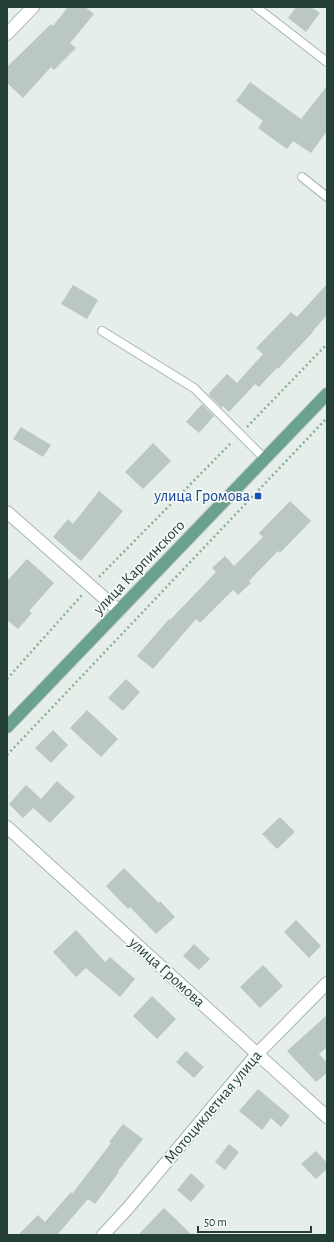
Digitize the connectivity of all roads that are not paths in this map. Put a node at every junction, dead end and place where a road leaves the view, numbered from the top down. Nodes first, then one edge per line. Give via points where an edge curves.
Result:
1 (33, 7) edge
2 (256, 7) edge
3 (7, 34) edge
4 (327, 62) edge
5 (302, 177) dead end
6 (327, 197) edge
7 (102, 332) dead end
8 (327, 394) edge
9 (265, 459) junction
10 (7, 512) edge
11 (118, 611) junction
12 (7, 727) edge
13 (7, 826) edge
14 (327, 983) edge
15 (257, 1054) junction
16 (327, 1117) edge
17 (104, 1235) edge

1 - 3 street
2 - 4 lane
5 - 6 lane
7 - 9 lane via 194,388
8 - 9 main road, улица Карпинского
9 - 11 main road, улица Карпинского
10 - 11 street
11 - 12 main road, улица Карпинского
13 - 15 street, улица Громова
14 - 15 street, Мотоциклетная улица
15 - 16 street, улица Громова
15 - 17 street, Мотоциклетная улица

